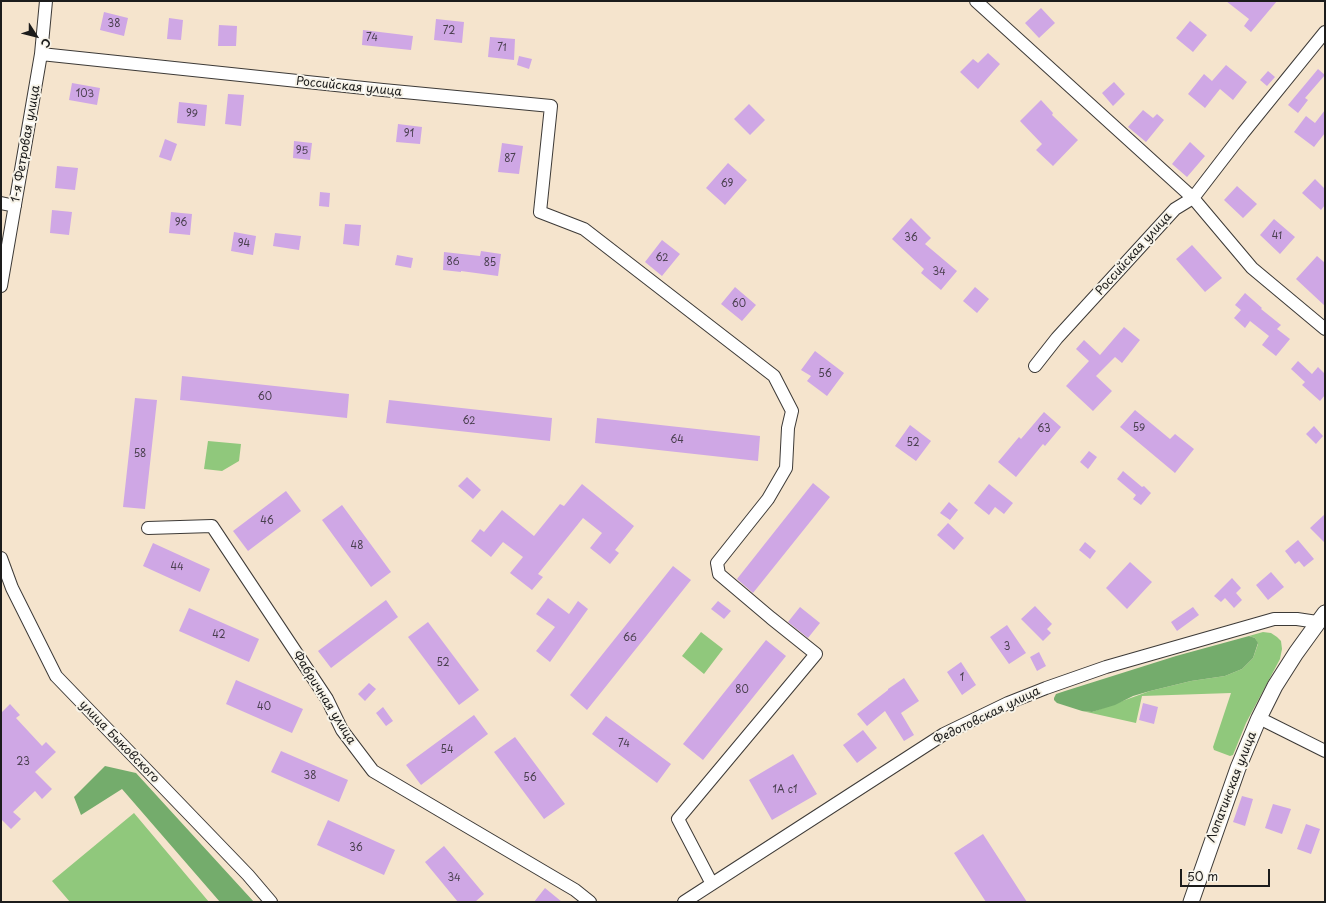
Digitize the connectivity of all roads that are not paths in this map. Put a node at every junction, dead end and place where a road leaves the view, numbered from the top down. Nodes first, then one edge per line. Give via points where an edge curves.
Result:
1 (46, 1) edge
2 (976, 1) edge
3 (1325, 32) edge
4 (41, 54) junction
5 (1193, 198) junction
6 (1, 203) edge
7 (15, 206) junction
8 (1, 286) edge
9 (1325, 329) edge
10 (1035, 366) dead end
11 (148, 528) dead end
12 (1, 558) edge
13 (1321, 618) edge
14 (1259, 718) junction
15 (1325, 751) edge
16 (712, 884) junction
17 (271, 902) edge
18 (590, 902) edge
19 (684, 902) edge
20 (1191, 902) edge

1 - 4 street, 1-я Фетровая улица
2 - 5 street
3 - 5 street, Российская улица
4 - 7 street, 1-я Фетровая улица
4 - 16 street, Российская улица via 551,106 540,212 584,229 774,376 792,410 788,428 786,468 768,499 718,563 719,574 816,654 678,819
5 - 9 street via 1252,268
5 - 10 street, Российская улица via 1174,209 1057,338
6 - 7 street
7 - 8 street, 1-я Фетровая улица
11 - 18 street, Фабричная улица via 212,526 327,699 342,730 373,771 575,890
12 - 17 street, улица Быковского via 12,588 56,676
13 - 14 main road, Федотовская улица via 1275,686
13 - 16 street, Федотовская улица via 1274,619 1106,668 1008,703 944,734
14 - 15 street
14 - 20 main road, Лопатинская улица via 1238,768
16 - 19 street

